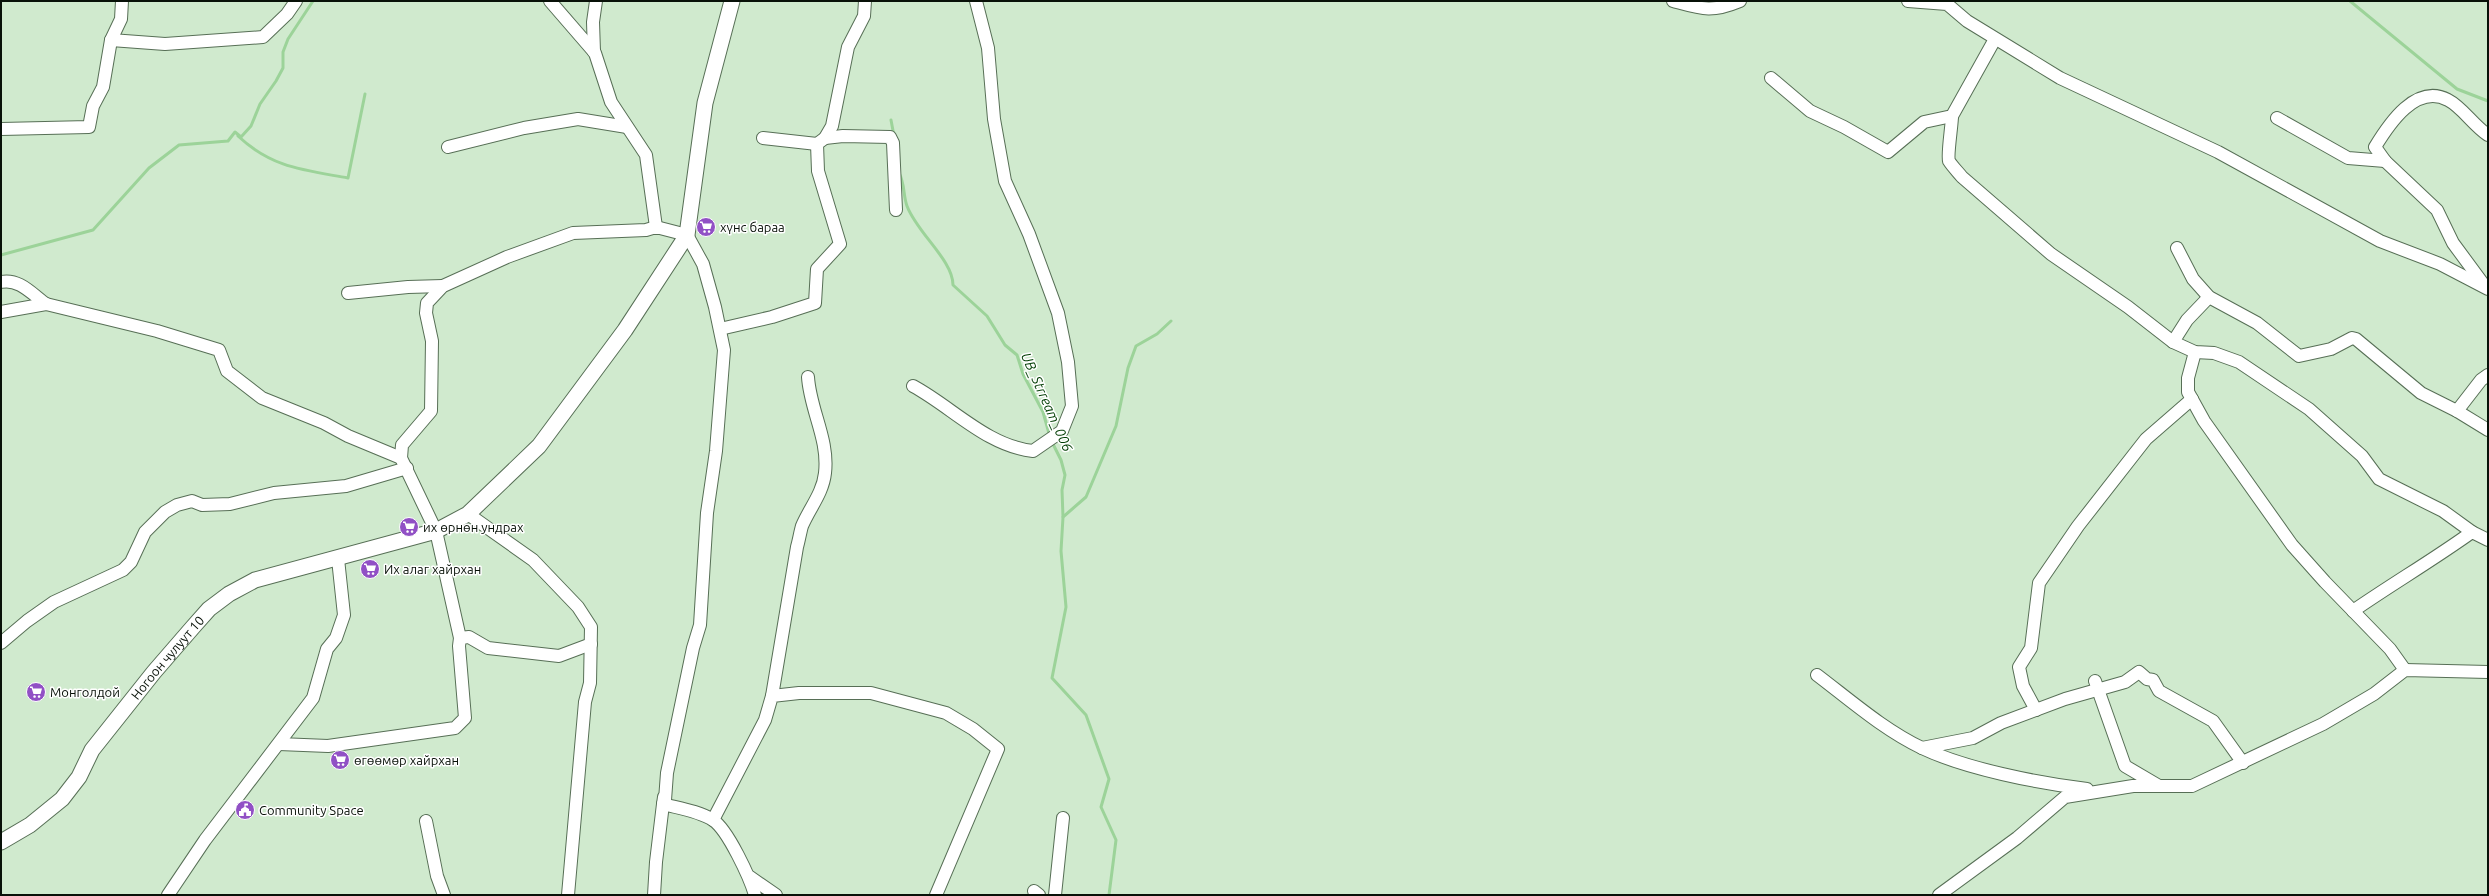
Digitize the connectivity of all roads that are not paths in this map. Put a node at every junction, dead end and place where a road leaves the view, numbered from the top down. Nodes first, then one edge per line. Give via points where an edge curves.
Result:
1 (122, 1) edge
2 (296, 1) edge
3 (550, 1) edge
4 (596, 1) edge
5 (732, 1) edge
6 (865, 1) edge
7 (976, 1) edge
8 (1673, 1) edge
9 (1740, 1) edge
10 (1908, 1) edge
11 (1950, 3) edge
12 (1995, 39) junction
13 (111, 40) junction
14 (595, 53) junction
15 (1771, 78) dead end
16 (1952, 116) junction
17 (2277, 118) dead end
18 (626, 127) junction
19 (1, 129) edge
20 (2488, 135) edge
21 (763, 138) dead end
22 (821, 141) junction
23 (448, 147) dead end
24 (2385, 161) junction
25 (896, 210) dead end
26 (656, 227) junction
27 (687, 235) junction
28 (2177, 248) dead end
29 (1, 282) edge
30 (443, 286) junction
31 (2487, 288) edge
32 (348, 293) dead end
33 (2209, 297) junction
34 (46, 304) junction
35 (1, 312) edge
36 (720, 329) junction
37 (2173, 342) junction
38 (2195, 352) junction
39 (2488, 375) edge
40 (808, 377) dead end
41 (913, 386) dead end
42 (2192, 399) junction
43 (2457, 411) junction
44 (2488, 430) edge
45 (404, 463) junction
46 (468, 514) junction
47 (436, 531) junction
48 (2472, 532) junction
49 (2488, 540) edge
50 (338, 559) junction
51 (2353, 611) junction
52 (460, 638) junction
53 (1, 643) edge
54 (591, 644) junction
55 (2405, 670) junction
56 (2488, 672) edge
57 (1817, 675) dead end
58 (2096, 685) junction
59 (772, 696) junction
60 (2036, 710) junction
61 (279, 744) junction
62 (1922, 748) junction
63 (2243, 763) junction
64 (2160, 786) junction
65 (2099, 790) junction
66 (662, 804) junction
67 (1063, 818) dead end
68 (713, 820) junction
69 (426, 821) dead end
70 (1, 842) edge
71 (750, 877) junction
72 (168, 895) edge
73 (444, 895) edge
74 (568, 895) edge
75 (654, 895) edge
76 (755, 895) edge
77 (776, 895) edge
78 (936, 895) edge
79 (1055, 895) edge
80 (1938, 895) edge

1 - 13 street via 120,19
2 - 13 street via 287,14 263,37 165,44
3 - 14 street
4 - 14 street via 593,22
5 - 27 street via 705,103
6 - 22 street via 864,16 848,47 832,126
7 - 41 street via 988,48 994,119 1005,181 1029,234 1058,314 1068,362 1072,406 1062,431 1033,451 1024,450 993,438
8 - 9 street via 1721,9
10 - 11 street
11 - 12 street via 1967,21
12 - 16 street
12 - 31 street via 2060,78 2218,152 2380,241 2440,264
13 - 19 street via 103,87 93,106 89,127
14 - 18 street via 611,102
15 - 16 street via 1810,111 1888,152 1924,122
16 - 37 street via 1952,138 1948,151 1950,162 1962,177 2051,254
17 - 24 street via 2348,158
18 - 23 street via 578,119 524,128
18 - 26 street via 646,155
20 - 24 street via 2449,100 2431,95 2413,102 2389,123 2375,147
21 - 22 street
22 - 25 street via 843,136 890,137 893,143
22 - 36 street via 818,171 840,244 817,269 815,303 772,317
24 - 31 street via 2437,210 2453,243
26 - 27 street
26 - 30 street via 646,230 573,233 507,257
27 - 36 street via 703,264
27 - 46 street, Ногоон чулуут 10 via 625,330 539,446
28 - 33 street via 2193,279
29 - 34 street via 12,281 20,284
30 - 32 street
30 - 45 street via 427,303 426,314 432,342 431,411 402,445
33 - 37 street via 2187,320
33 - 43 street via 2256,323 2299,356 2331,349 2352,338 2356,339 2421,393
34 - 35 street
34 - 45 street via 157,330 219,350 227,371 262,398
36 - 66 street via 724,350 716,451 707,514 700,625 667,773 665,800
37 - 38 street
38 - 42 street via 2188,378 2188,392
38 - 48 street via 2214,353 2246,367 2309,409 2362,456 2379,479 2443,511
39 - 43 street via 2481,380
40 - 59 street via 823,436 825,474 797,547
42 - 51 street via 2204,421 2292,545
42 - 60 street via 2146,439 2078,526 2039,583 2030,648 2019,667 2023,686
43 - 44 street
45 - 47 street
45 - 53 street via 346,486 274,493 230,504 202,505 192,501 177,505 165,512 145,532 131,562 123,570 54,602
46 - 47 street, Ногоон чулуут 10
46 - 54 street via 506,539 549,575 578,607 591,627
47 - 50 street, Ногоон чулуут 10
47 - 52 street
48 - 49 street
48 - 51 street via 2423,567
50 - 61 street via 344,615 336,638 327,649 313,698
50 - 70 street, Ногоон чулуут 10 via 255,580 229,594 209,609 154,672 92,750 79,777 62,799 30,825
51 - 55 street via 2390,649
52 - 54 street via 469,638 488,648 559,656
52 - 61 street via 458,646 465,718 455,728 328,746
54 - 74 street via 590,683 585,702
55 - 56 street
55 - 63 street via 2374,694 2323,724
57 - 62 street via 1884,725
58 - 60 street
58 - 63 street via 2125,682 2139,672 2147,679 2153,680 2159,691 2213,721
58 - 64 street via 2125,766
59 - 68 street via 765,720
59 - 78 street via 799,693 872,693 946,713 973,729 998,749
60 - 62 street via 2001,723 1973,738
61 - 72 street
62 - 65 street via 1966,763 2049,784
63 - 64 street via 2192,786
64 - 65 street
65 - 80 street via 2064,797 2017,838
66 - 68 street
66 - 75 street
67 - 79 street
68 - 71 street via 732,845
69 - 73 street via 437,876
71 - 76 street
71 - 77 street

